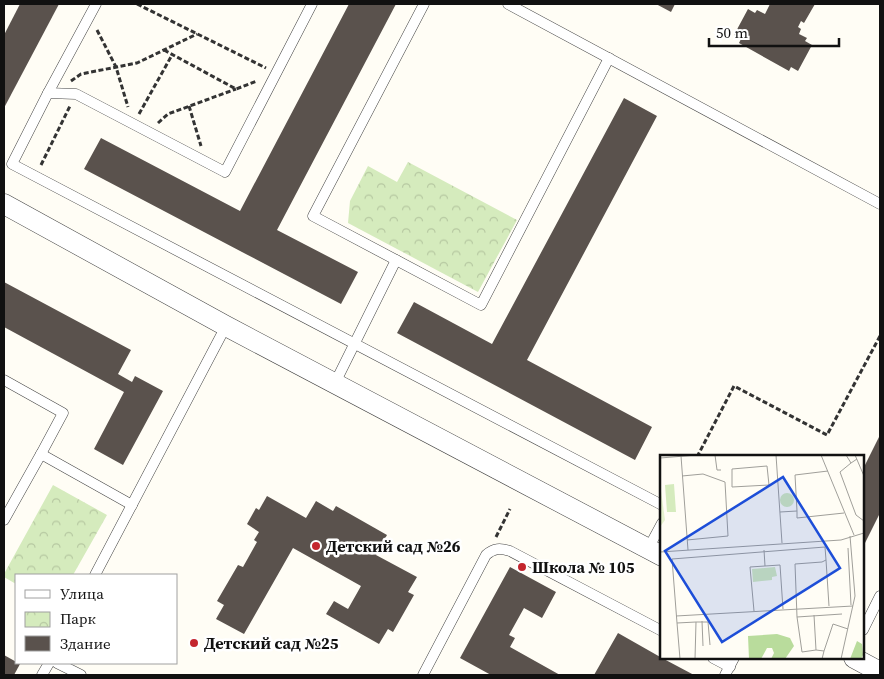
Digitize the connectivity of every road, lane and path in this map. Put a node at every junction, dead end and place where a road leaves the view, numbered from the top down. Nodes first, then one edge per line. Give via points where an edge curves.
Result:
1 (96, 4) edge
2 (137, 4) edge
3 (312, 4) edge
4 (424, 4) edge
5 (508, 4) edge
6 (90, 16) junction
7 (197, 34) junction
8 (164, 50) junction
9 (172, 54) junction
10 (609, 58) junction
11 (116, 67) junction
12 (276, 74) junction
13 (236, 88) junction
14 (48, 93) junction
15 (62, 94) junction
16 (76, 94) junction
17 (189, 106) junction
18 (133, 124) junction
19 (152, 134) junction
20 (199, 158) junction
21 (35, 176) junction
22 (4, 204) edge
23 (880, 204) edge
24 (396, 260) junction
25 (226, 326) junction
26 (880, 336) edge
27 (354, 344) junction
28 (4, 380) edge
29 (335, 383) junction
30 (41, 454) junction
31 (698, 455) edge
32 (660, 504) edge
33 (132, 505) junction
34 (510, 509) dead end
35 (4, 520) edge
36 (660, 531) edge
37 (655, 552) edge
38 (486, 555) junction
39 (96, 574) edge
40 (880, 596) edge
41 (867, 611) edge
42 (864, 625) edge
43 (660, 630) edge
44 (715, 659) edge
45 (856, 659) edge
46 (48, 664) edge
47 (59, 664) edge
48 (730, 667) edge
49 (880, 672) edge
50 (42, 675) edge
51 (81, 675) edge
52 (423, 675) edge

1 - 6 lane
2 - 7 path
3 - 12 lane
4 - 24 lane via 313,216
5 - 10 lane
6 - 11 path
6 - 14 lane
7 - 8 path
7 - 12 path
8 - 9 path
8 - 11 path via 137,63
9 - 13 path
9 - 18 path
10 - 23 lane
10 - 24 lane via 481,305
11 - 15 path via 81,74 72,79
11 - 18 path
12 - 13 path
12 - 20 lane via 225,172
13 - 17 path
14 - 15 lane
14 - 21 lane via 12,164
15 - 16 lane
16 - 18 lane
16 - 21 path
17 - 19 path via 168,114 159,121
17 - 20 path via 202,151
18 - 19 lane
19 - 20 lane
21 - 27 lane
22 - 25 street
24 - 27 lane
25 - 29 street
25 - 33 lane
26 - 31 path via 828,435 734,386
27 - 29 lane
27 - 32 lane
28 - 30 lane via 63,413
29 - 37 street
30 - 33 lane
30 - 35 lane
33 - 39 lane
34 - 38 path
36 - 37 lane
38 - 43 lane via 501,548 510,551
38 - 52 lane
40 - 41 lane
41 - 42 lane
44 - 48 lane
45 - 49 street
46 - 50 lane
47 - 51 lane

